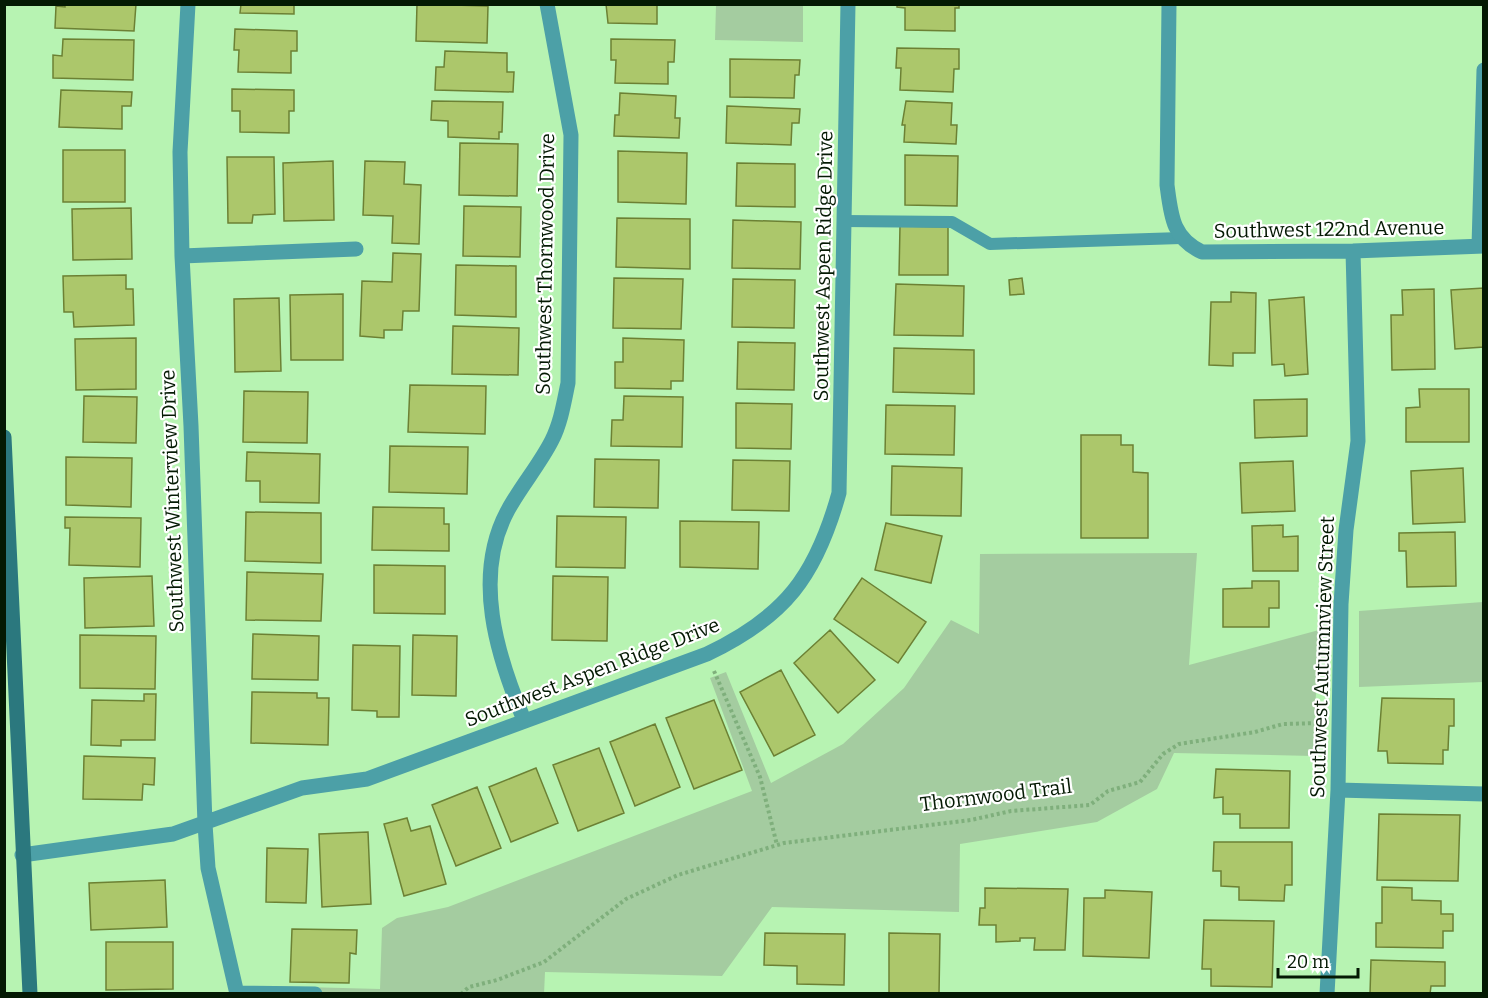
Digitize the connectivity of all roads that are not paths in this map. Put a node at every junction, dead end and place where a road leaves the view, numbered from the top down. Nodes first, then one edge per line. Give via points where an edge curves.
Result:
1 (188, 4) edge
2 (547, 4) edge
3 (848, 4) edge
4 (1169, 4) edge
5 (1484, 70) edge
6 (845, 220) junction
7 (1181, 238) junction
8 (1481, 246) edge
9 (356, 249) dead end
10 (1353, 251) junction
11 (182, 256) junction
12 (4, 437) edge
13 (524, 720) junction
14 (1338, 790) junction
15 (1484, 794) edge
16 (205, 824) junction
17 (22, 855) junction
18 (30, 993) edge
19 (237, 993) edge
20 (315, 993) edge
21 (1327, 993) edge

1 - 11 street, Southwest Winterview Drive via 180,152
2 - 13 street, Southwest Thornwood Drive via 571,135 568,383 552,441 507,512 494,550 489,590 508,682
3 - 6 street, Southwest Aspen Ridge Drive
4 - 7 street via 1167,185 1171,212
5 - 8 street
6 - 7 lane via 952,222 990,244
6 - 13 street, Southwest Aspen Ridge Drive via 839,493 828,531 802,582 764,621 741,638 687,662
7 - 10 street, Southwest 122nd Avenue via 1202,252
8 - 10 street, Southwest 122nd Avenue
9 - 11 street
10 - 14 street, Southwest Autumnview Street via 1358,441 1344,551
11 - 16 street, Southwest Winterview Drive
12 - 17 main road
13 - 16 street, Southwest Aspen Ridge Drive via 367,779 302,788
14 - 15 street
14 - 21 street, Southwest Autumnview Street
16 - 17 street, Southwest Aspen Ridge Drive via 172,834
16 - 19 street, Southwest Winterview Drive via 208,868
17 - 18 main road
19 - 20 street

